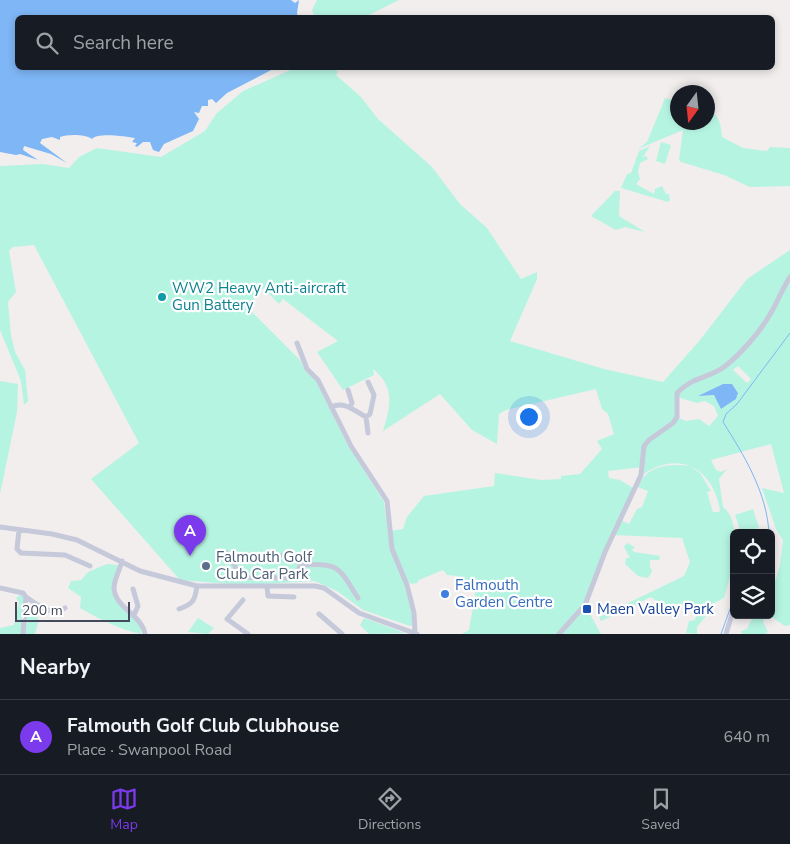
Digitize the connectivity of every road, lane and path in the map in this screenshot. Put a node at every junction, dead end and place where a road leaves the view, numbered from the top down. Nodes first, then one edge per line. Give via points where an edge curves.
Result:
1 (790, 277) edge
2 (297, 343) dead end
3 (368, 382) dead end
4 (348, 390) dead end
5 (331, 406) junction
6 (350, 407) junction
7 (366, 417) junction
8 (368, 433) dead end
9 (0, 527) edge
10 (20, 530) junction
11 (227, 553) dead end
12 (283, 556) dead end
13 (122, 561) junction
14 (302, 564) junction
15 (90, 566) dead end
16 (226, 577) dead end
17 (237, 578) junction
18 (197, 586) junction
19 (267, 587) junction
20 (0, 588) edge
21 (133, 589) dead end
22 (26, 597) junction
23 (294, 597) dead end
24 (358, 598) dead end
25 (243, 600) dead end
26 (65, 608) dead end
27 (179, 609) dead end
28 (320, 614) dead end
29 (134, 615) junction
30 (731, 619) edge
31 (23, 634) edge
32 (145, 634) edge
33 (248, 634) edge
34 (342, 634) edge
35 (416, 634) edge
36 (560, 634) edge
37 (726, 634) edge

1 - 36 street via 772,312 749,341 723,367 685,385 677,393 673,423 644,446 641,474 585,605
2 - 5 street via 307,369 318,380
3 - 7 street via 374,396 370,414
4 - 6 street
5 - 6 street
5 - 35 street via 351,446 387,501 392,549 412,604
6 - 7 street
7 - 8 street
9 - 10 street
10 - 13 street via 77,540
10 - 15 street via 17,549 21,553 65,555
11 - 17 street via 236,566
12 - 14 street
13 - 18 street via 161,578
13 - 29 street via 114,588 117,598
14 - 17 street via 293,578
14 - 24 street via 324,564 340,571
16 - 17 street
18 - 19 street
18 - 27 street via 195,600
19 - 23 street via 268,596
19 - 35 street via 311,585 324,588 359,613
20 - 22 street via 23,593
21 - 29 street via 138,606
22 - 26 street via 45,610 54,612
22 - 31 street
25 - 33 street via 227,619
28 - 34 street
29 - 32 street via 143,624
30 - 37 street

